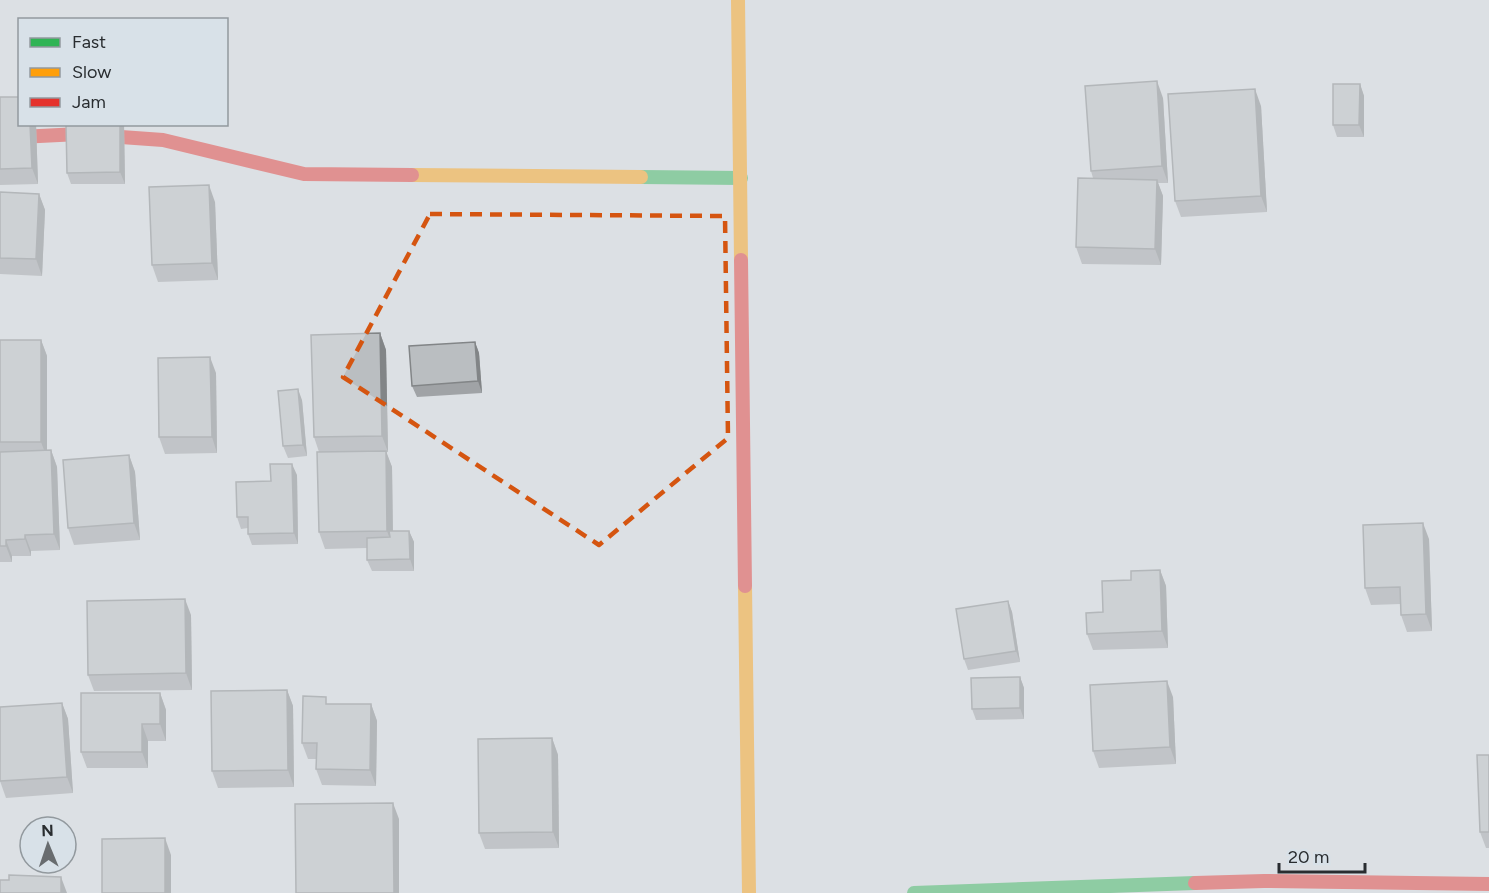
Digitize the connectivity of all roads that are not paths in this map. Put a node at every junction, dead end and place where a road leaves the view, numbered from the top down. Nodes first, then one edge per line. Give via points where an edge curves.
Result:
1 (738, 0) edge
2 (0, 138) edge
3 (741, 178) junction
4 (1489, 884) edge
5 (749, 893) edge
6 (914, 893) edge

1 - 3 street
2 - 3 street via 78,134 163,140 304,174
3 - 5 street
4 - 6 street via 1264,881

